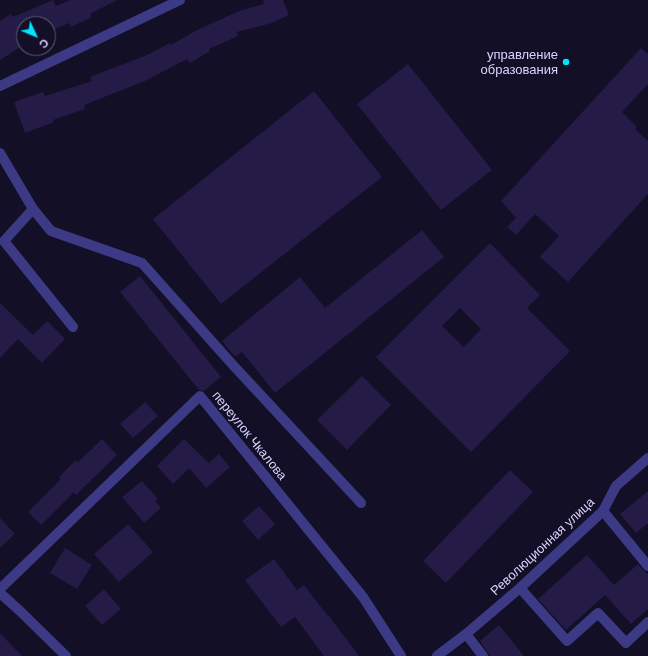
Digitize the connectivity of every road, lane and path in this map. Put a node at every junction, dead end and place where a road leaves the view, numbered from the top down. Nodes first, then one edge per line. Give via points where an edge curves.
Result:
1 (180, 0) edge
2 (0, 86) edge
3 (0, 153) edge
4 (33, 209) junction
5 (73, 328) dead end
6 (648, 458) edge
7 (361, 503) dead end
8 (603, 511) junction
9 (646, 560) edge
10 (520, 588) junction
11 (0, 589) edge
12 (0, 594) edge
13 (648, 622) edge
14 (466, 634) junction
15 (66, 656) edge
16 (401, 656) edge
17 (438, 656) edge
18 (483, 656) edge

1 - 2 street
3 - 4 street
4 - 5 street via 4,241
4 - 7 street via 50,231 142,263
6 - 8 street, Революционная улица via 616,486
8 - 9 street
8 - 10 street, Революционная улица
10 - 13 street via 567,641 598,613 626,643
10 - 14 street, Революционная улица
11 - 16 street, переулок Чкалова via 200,396 363,597
12 - 15 street
14 - 17 street, Революционная улица
14 - 18 street

